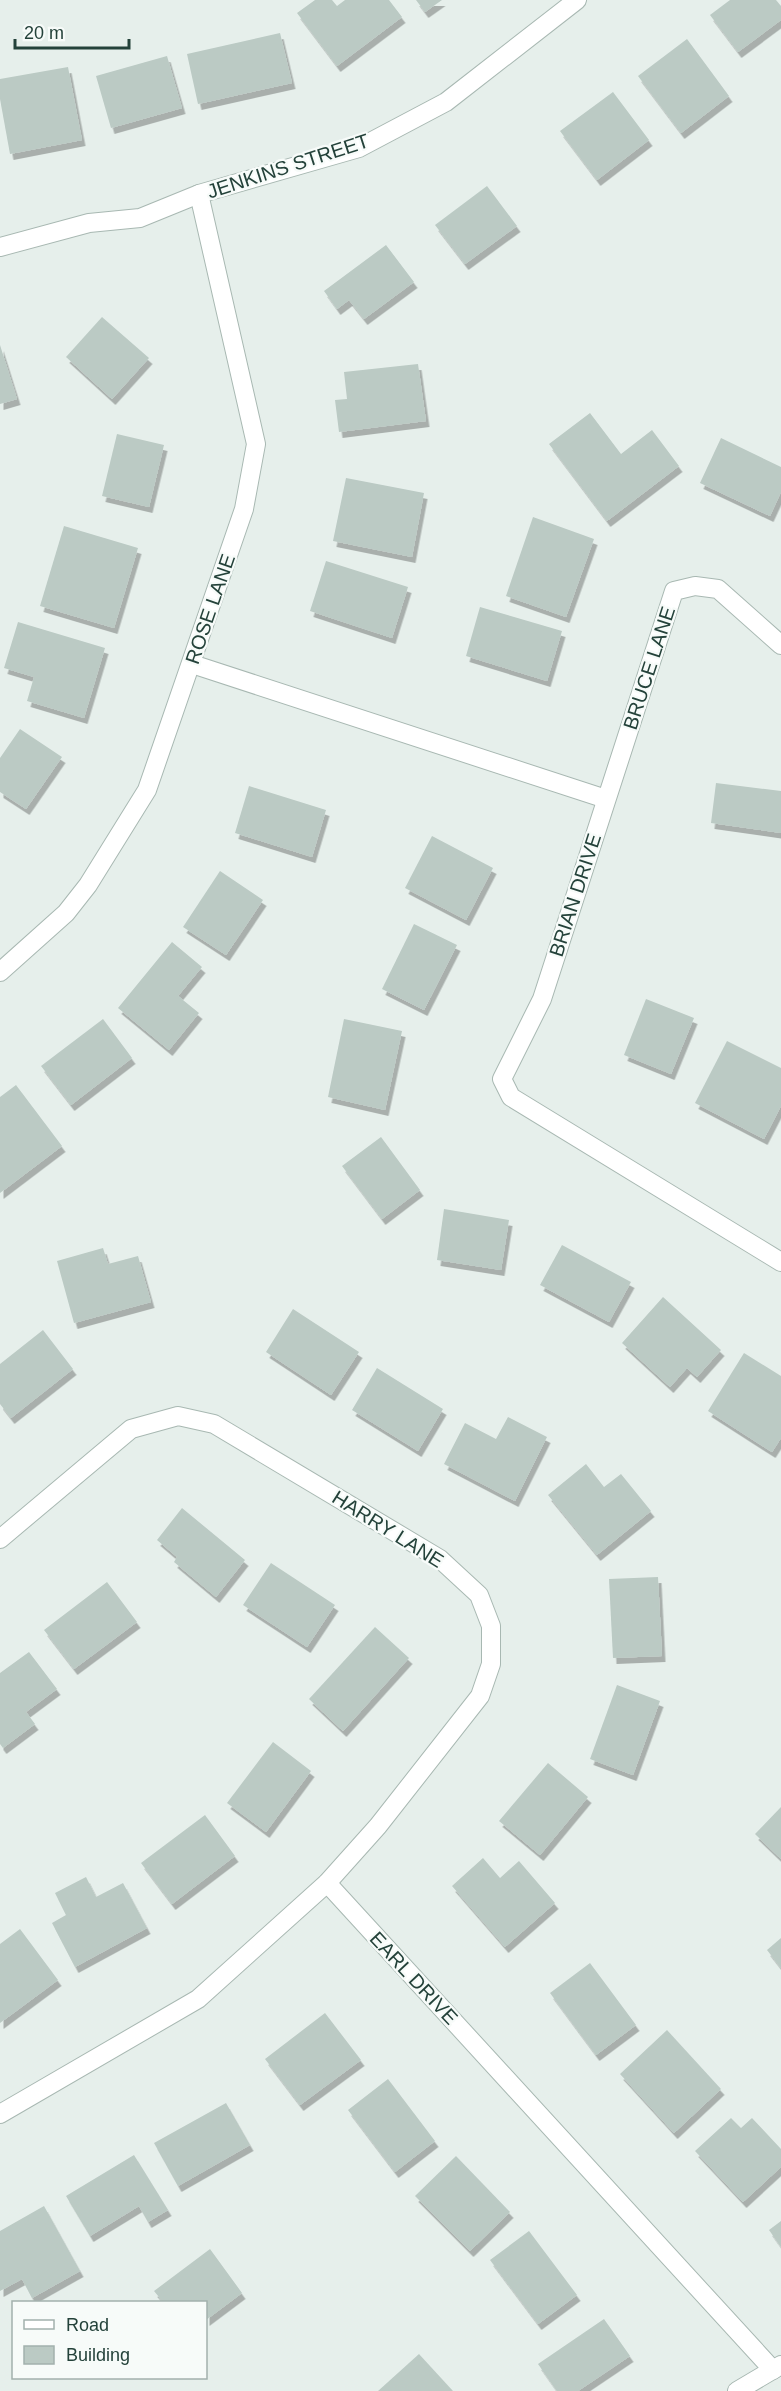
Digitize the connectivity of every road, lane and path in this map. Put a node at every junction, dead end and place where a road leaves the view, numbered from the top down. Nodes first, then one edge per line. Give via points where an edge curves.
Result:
1 (577, 0) edge
2 (199, 194) junction
3 (0, 247) edge
4 (781, 645) edge
5 (192, 664) junction
6 (606, 799) junction
7 (0, 972) edge
8 (781, 1262) edge
9 (0, 1539) edge
10 (327, 1883) junction
11 (0, 2114) edge
12 (777, 2368) edge
13 (737, 2391) edge

1 - 2 street, JENKINS STREET via 446,102 359,148
2 - 3 street, JENKINS STREET via 140,218 89,223
2 - 5 street, ROSE LANE via 256,444 244,509
4 - 6 street, BRUCE LANE via 718,589 695,586 674,591
5 - 6 street
5 - 7 street, ROSE LANE via 147,790 88,885 66,913
6 - 8 street, BRIAN DRIVE via 542,999 502,1079 511,1097
9 - 10 street, HARRY LANE via 131,1428 178,1416 214,1424 389,1528 440,1559 479,1595 491,1626 491,1664 480,1696 378,1826
10 - 11 street via 198,1999
10 - 12 street, EARL DRIVE
12 - 13 street

